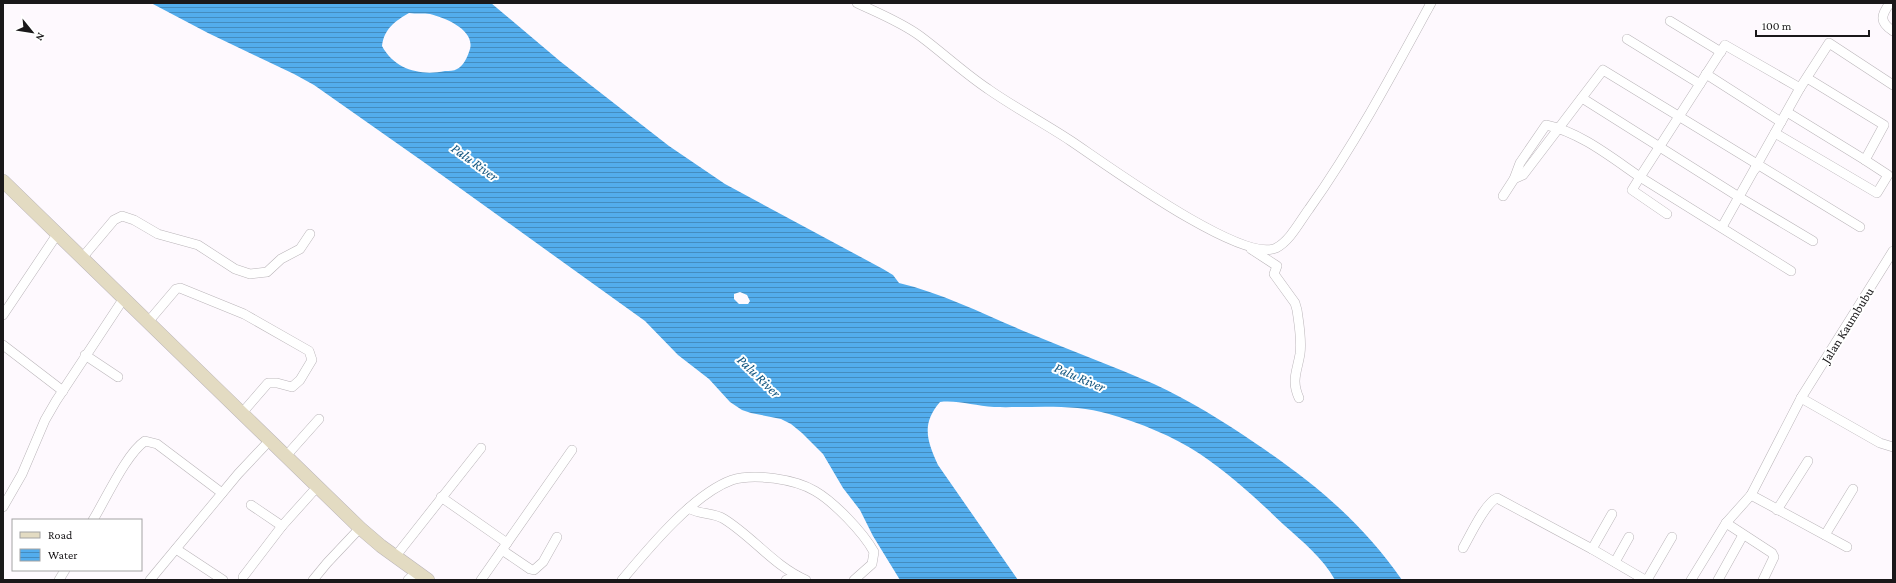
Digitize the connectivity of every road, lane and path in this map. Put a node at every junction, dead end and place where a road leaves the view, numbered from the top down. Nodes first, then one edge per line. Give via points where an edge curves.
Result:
1 (857, 3) edge
2 (1431, 3) edge
3 (1890, 3) edge
4 (1670, 21) dead end
5 (1893, 31) edge
6 (1627, 39) dead end
7 (1721, 52) junction
8 (1706, 74) junction
9 (1807, 78) junction
10 (1700, 84) junction
11 (1893, 86) edge
12 (1800, 88) junction
13 (1582, 98) junction
14 (1787, 112) junction
15 (1680, 116) junction
16 (1781, 122) junction
17 (1560, 128) junction
18 (1775, 132) junction
19 (1660, 146) junction
20 (1865, 160) junction
21 (1757, 164) junction
22 (1640, 177) junction
23 (3, 181) edge
24 (1503, 196) dead end
25 (1739, 197) junction
26 (1667, 214) dead end
27 (1722, 227) junction
28 (1860, 228) dead end
29 (58, 233) junction
30 (310, 234) dead end
31 (1813, 241) dead end
32 (1248, 247) junction
33 (1893, 251) edge
34 (82, 258) junction
35 (1791, 271) dead end
36 (124, 298) junction
37 (3, 315) edge
38 (148, 322) junction
39 (3, 345) edge
40 (85, 355) junction
41 (118, 377) dead end
42 (64, 391) junction
43 (1299, 398) dead end
44 (1801, 398) junction
45 (242, 414) junction
46 (319, 419) dead end
47 (270, 440) junction
48 (1893, 447) edge
49 (481, 448) dead end
50 (572, 450) dead end
51 (286, 456) junction
52 (1808, 460) dead end
53 (317, 487) junction
54 (1853, 489) dead end
55 (222, 493) junction
56 (1751, 496) junction
57 (441, 497) junction
58 (251, 505) dead end
59 (3, 507) edge
60 (689, 508) junction
61 (1777, 510) junction
62 (1612, 514) dead end
63 (94, 519) edge
64 (1726, 523) junction
65 (282, 526) junction
66 (360, 528) junction
67 (1743, 535) junction
68 (1825, 535) junction
69 (557, 537) dead end
70 (1629, 537) dead end
71 (1672, 537) dead end
72 (505, 547) junction
73 (1847, 547) dead end
74 (1463, 548) dead end
75 (176, 549) junction
76 (1592, 549) junction
77 (394, 556) junction
78 (1615, 562) junction
79 (64, 571) edge
80 (412, 576) edge
81 (797, 576) junction
82 (243, 577) dead end
83 (59, 580) edge
84 (150, 580) edge
85 (223, 580) edge
86 (313, 580) edge
87 (428, 580) edge
88 (481, 580) edge
89 (622, 580) edge
90 (786, 580) edge
91 (806, 580) edge
92 (854, 580) edge
93 (1646, 580) edge
94 (1691, 580) edge
95 (1718, 580) edge
96 (1763, 580) edge

1 - 32 street via 919,35 987,88 1207,230
2 - 32 street via 1379,99 1332,176 1293,231 1274,249
3 - 5 street via 1882,13 1882,19
4 - 7 street
6 - 10 street
7 - 8 street
7 - 12 street via 1725,45
8 - 10 street
8 - 16 street
9 - 11 street via 1829,43
9 - 12 street
9 - 20 street via 1884,125
10 - 15 street
12 - 14 street
13 - 15 street via 1603,70
13 - 17 street
13 - 19 street
14 - 16 street
14 - 20 street
15 - 19 street
15 - 21 street
16 - 18 street
17 - 22 street via 1602,151
17 - 24 street via 1546,125 1520,163 1514,180
18 - 20 street via 1877,193 1888,175
18 - 21 street
19 - 22 street
19 - 25 street
21 - 25 street
21 - 28 street
22 - 26 street via 1632,190
22 - 27 street
23 - 29 main road
25 - 27 street
25 - 31 street
27 - 35 street
29 - 34 main road
29 - 37 street
30 - 34 street via 300,249 281,259 267,272 250,274 235,269 205,248 158,234 122,216 114,220
32 - 43 street via 1277,266 1274,274 1292,298 1297,310 1300,353 1294,379
33 - 44 street, Jalan Kaumbubu
34 - 36 main road
36 - 38 main road
36 - 40 street
38 - 45 main road
38 - 45 street via 176,289 180,288 244,314 309,351 312,360 296,384 290,387 268,383
39 - 42 street
40 - 41 street
40 - 42 street
42 - 59 street via 45,420 22,474
44 - 48 street via 1880,443
44 - 56 street, Jalan Kaumbubu
45 - 47 main road
46 - 51 street
47 - 51 main road
47 - 55 street
49 - 57 street
50 - 72 street
51 - 53 main road
52 - 61 street
53 - 65 street
53 - 66 main road
54 - 68 street
55 - 63 street via 157,444 145,441 124,468
55 - 75 street
56 - 61 street
56 - 64 street, Jalan Kaumbubu
57 - 72 street
57 - 77 street
58 - 65 street
60 - 81 street via 694,512 722,518
60 - 89 street
60 - 92 street via 731,480 744,477 790,481 814,491 847,520 874,552 872,564
61 - 68 street
62 - 76 street
64 - 67 street
64 - 94 street, Jalan Kaumbubu
65 - 82 street
66 - 77 main road
66 - 86 street
67 - 95 street
67 - 96 street via 1774,556
68 - 73 street
69 - 72 street via 543,562 534,570
70 - 78 street
71 - 93 street
72 - 88 street
74 - 76 street via 1488,507 1497,498
75 - 84 street
75 - 85 street
76 - 78 street
77 - 80 main road
78 - 93 street
79 - 83 street
80 - 87 main road
81 - 90 street
81 - 91 street

